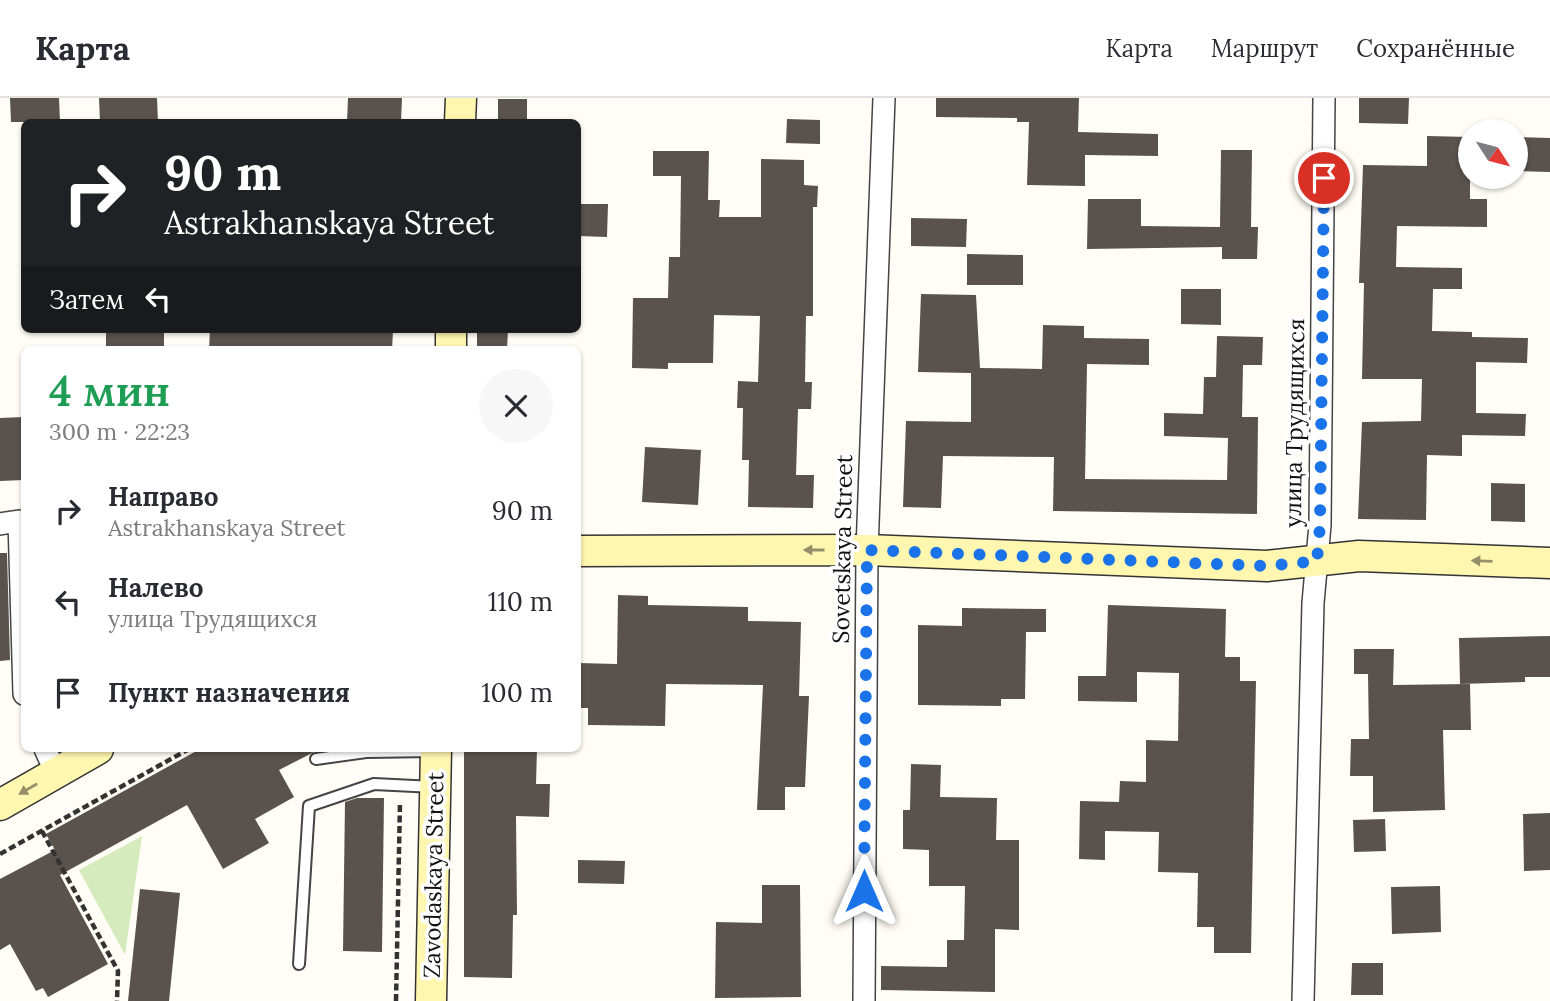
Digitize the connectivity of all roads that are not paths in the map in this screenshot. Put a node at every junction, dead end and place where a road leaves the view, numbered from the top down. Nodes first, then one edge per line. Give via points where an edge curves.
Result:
1 (461, 98) edge
2 (884, 98) edge
3 (1324, 98) edge
4 (460, 119) edge
5 (0, 524) edge
6 (867, 550) junction
7 (581, 551) edge
8 (1317, 561) junction
9 (1550, 563) edge
10 (21, 590) edge
11 (86, 752) edge
12 (366, 752) edge
13 (436, 752) edge
14 (316, 759) dead end
15 (50, 761) edge
16 (434, 787) junction
17 (0, 805) edge
18 (299, 964) dead end
19 (431, 1001) edge
20 (864, 1001) edge
21 (1303, 1001) edge

1 - 4 street
2 - 6 street, Sovetskaya Street
3 - 8 street, улица Трудящихся
5 - 10 street via 19,521
6 -> 7 street
6 - 8 street via 1267,566
6 - 20 street, Sovetskaya Street
9 -> 8 street via 1359,556
8 - 21 street, улица Трудящихся
11 - 15 street
12 - 14 lane
13 - 16 street, Zavodaskaya Street
15 -> 17 street
16 - 18 lane via 374,784 309,806
16 - 19 street, Zavodaskaya Street

